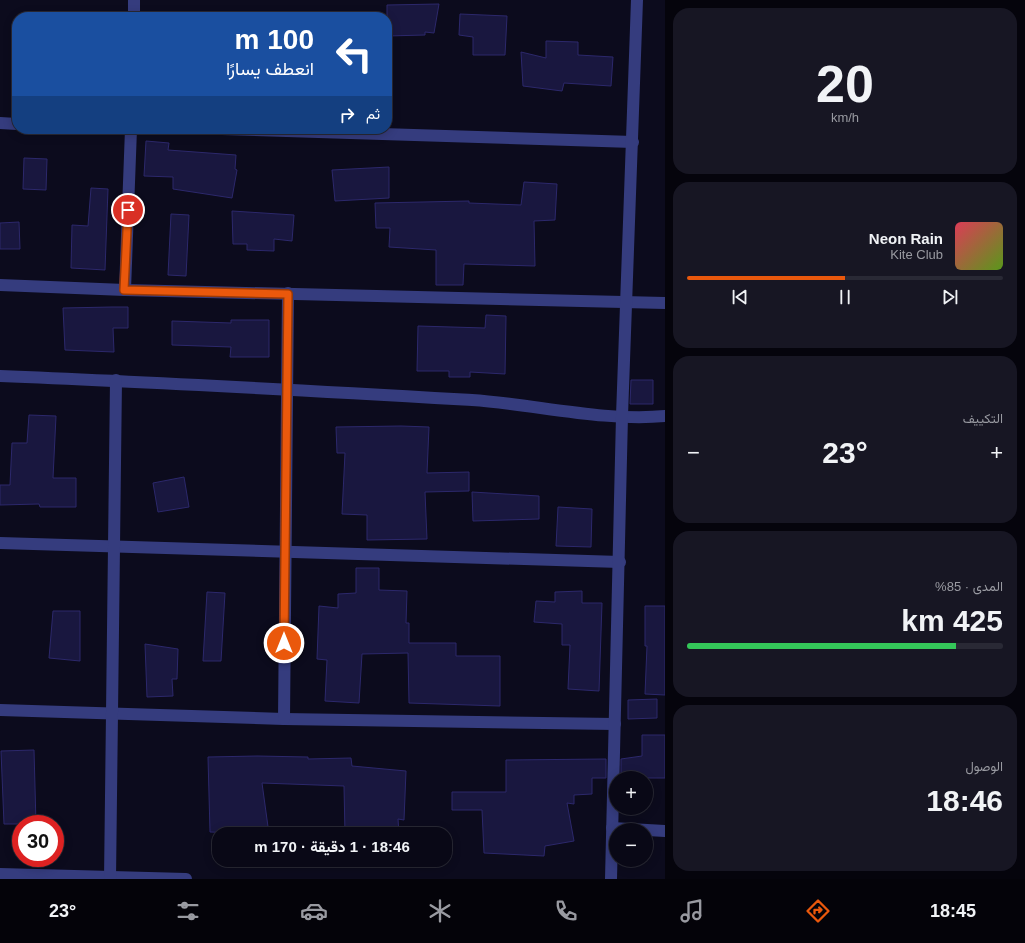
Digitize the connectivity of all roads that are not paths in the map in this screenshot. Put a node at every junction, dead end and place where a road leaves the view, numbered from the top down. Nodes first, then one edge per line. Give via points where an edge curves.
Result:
1 (134, 0) edge
2 (636, 0) edge
3 (134, 12) edge
4 (0, 123) edge
5 (12, 124) edge
6 (132, 134) edge
7 (380, 134) edge
8 (633, 142) junction
9 (0, 285) edge
10 (124, 290) junction
11 (288, 294) junction
12 (627, 301) junction
13 (665, 303) edge
14 (0, 376) edge
15 (116, 380) junction
16 (287, 389) junction
17 (622, 416) junction
18 (665, 416) edge
19 (0, 543) edge
20 (114, 547) junction
21 (284, 552) junction
22 (620, 562) junction
23 (0, 710) edge
24 (112, 714) junction
25 (284, 719) junction
26 (614, 724) junction
27 (612, 823) edge
28 (653, 830) edge
29 (665, 831) edge
30 (611, 867) edge
31 (0, 874) edge
32 (110, 878) edge
33 (186, 879) edge
34 (611, 879) edge

1 - 3 street
2 - 8 street
4 - 5 street
6 - 10 street
7 - 8 street
8 - 12 street
9 - 10 street
10 - 11 street
11 - 12 street
11 - 16 street
12 - 13 street
12 - 17 street
14 - 15 street
15 - 16 street
15 - 20 street
16 - 17 street via 490,402
16 - 21 street
17 - 18 street
17 - 22 street
19 - 20 street
20 - 21 street
20 - 24 street
21 - 22 street
21 - 25 street
22 - 26 street
23 - 24 street
24 - 25 street
24 - 32 street
25 - 26 street
26 - 27 street
28 - 29 street
30 - 34 street
31 - 32 street
32 - 33 street

